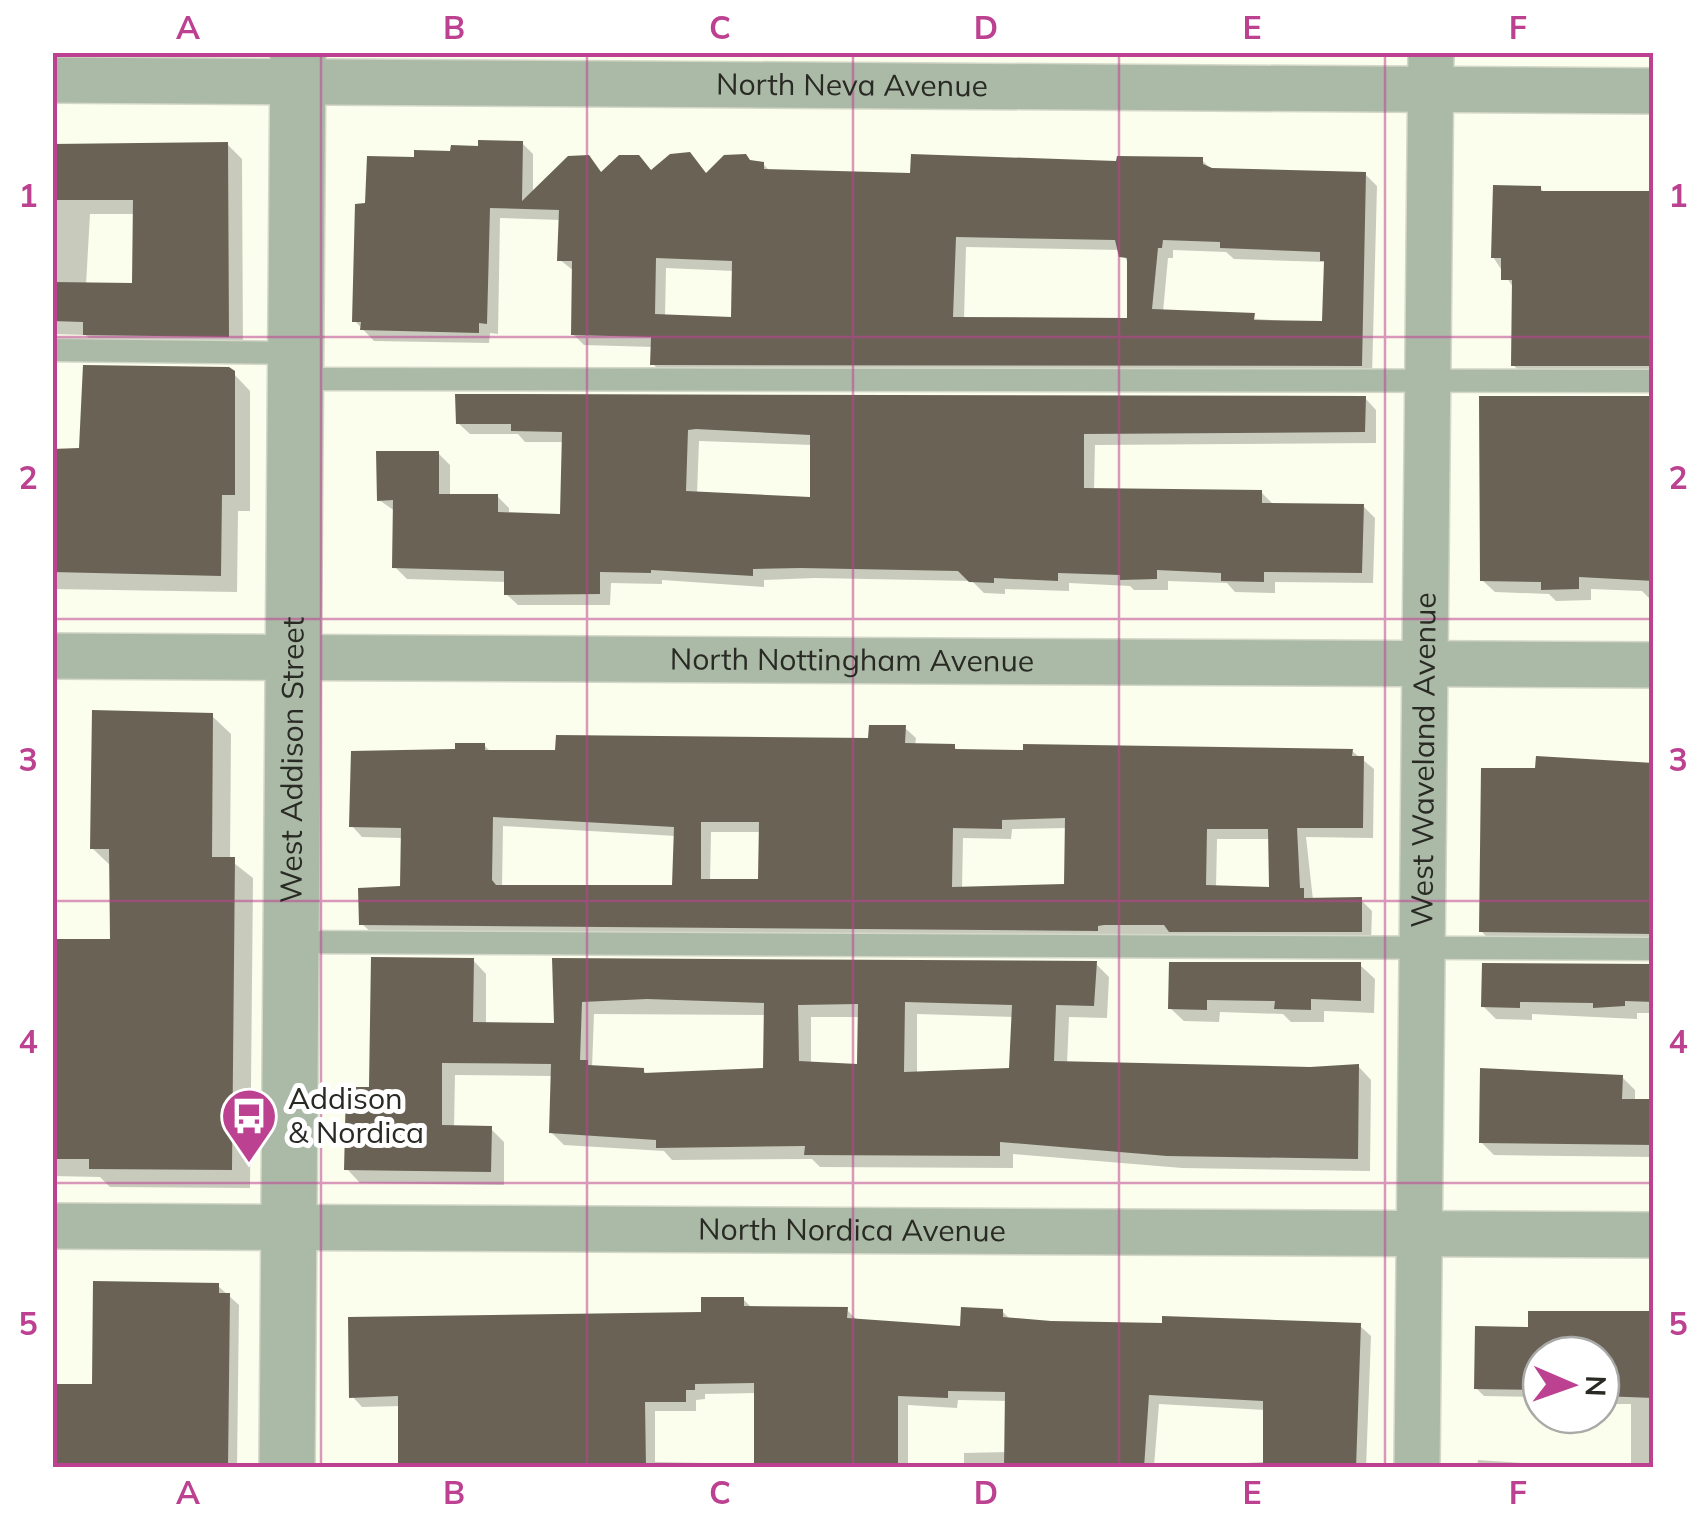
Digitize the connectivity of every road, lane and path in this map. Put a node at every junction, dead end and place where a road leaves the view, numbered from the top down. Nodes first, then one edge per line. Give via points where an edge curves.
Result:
1 (298, 67) edge
2 (1430, 71) edge
3 (52, 80) edge
4 (1654, 91) edge
5 (52, 350) edge
6 (296, 366) junction
7 (1427, 380) junction
8 (1654, 381) edge
9 (52, 656) edge
10 (294, 658) junction
11 (1424, 664) junction
12 (1654, 665) edge
13 (291, 942) junction
14 (1422, 947) junction
15 (1654, 949) edge
16 (52, 1226) edge
17 (289, 1228) junction
18 (1419, 1234) junction
19 (1654, 1235) edge
20 (288, 1468) edge
21 (1417, 1468) edge

1 - 2 street, North Neva Avenue
1 - 3 street, North Neva Avenue
1 - 6 street, West Addison Street
2 - 4 street, North Neva Avenue
2 - 7 street, West Waveland Avenue
5 - 6 lane
6 - 7 lane
6 - 10 street, West Addison Street
7 - 8 lane
7 - 11 street, West Waveland Avenue
9 - 10 street, North Nottingham Avenue
10 - 11 street, North Nottingham Avenue
10 - 13 street, West Addison Street
11 - 12 street, North Nottingham Avenue
11 - 14 street, West Waveland Avenue
13 - 14 lane
13 - 17 street, West Addison Street
14 - 15 lane
14 - 18 street, West Waveland Avenue
16 - 17 street, North Nordica Avenue
17 - 18 street, North Nordica Avenue
17 - 20 street, West Addison Street
18 - 19 street, North Nordica Avenue
18 - 21 street, West Waveland Avenue

